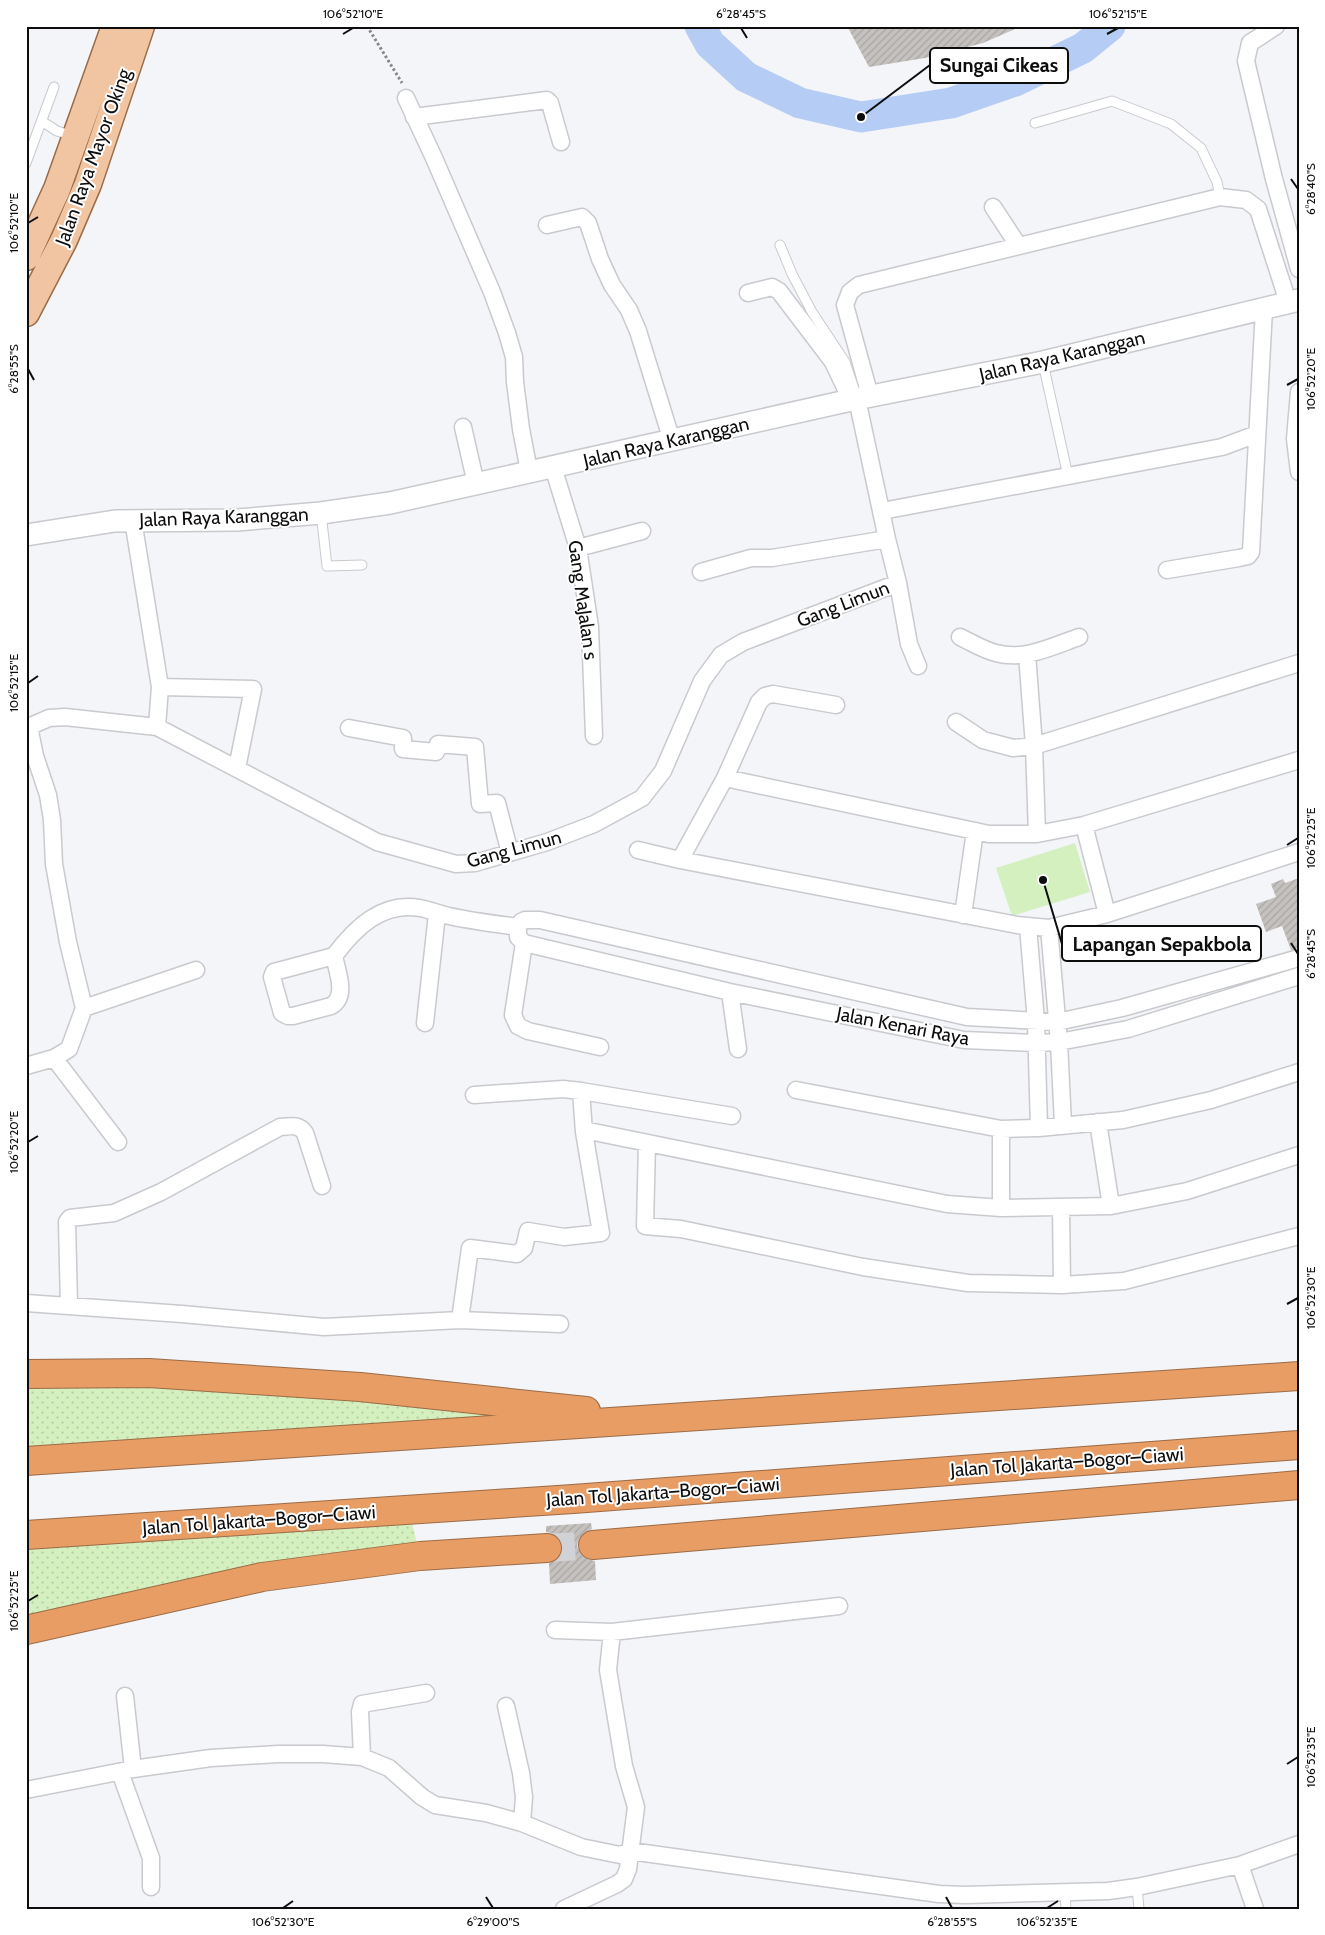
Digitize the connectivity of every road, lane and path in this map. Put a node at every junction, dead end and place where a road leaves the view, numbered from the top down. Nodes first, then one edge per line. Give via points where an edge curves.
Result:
1 (115, 26) edge
2 (141, 26) edge
3 (367, 26) edge
4 (1276, 26) edge
5 (54, 87) dead end
6 (406, 98) joint
7 (414, 117) junction
8 (42, 122) junction
9 (1035, 123) dead end
10 (76, 137) junction
11 (561, 142) dead end
12 (26, 163) edge
13 (1220, 196) junction
14 (994, 207) dead end
15 (547, 225) dead end
16 (780, 245) dead end
17 (1018, 245) junction
18 (26, 258) edge
19 (1299, 269) edge
20 (748, 293) dead end
21 (1293, 301) edge
22 (1264, 309) junction
23 (26, 313) edge
24 (1043, 362) junction
25 (1299, 392) edge
26 (859, 398) junction
27 (1298, 410) edge
28 (463, 427) dead end
29 (1257, 434) junction
30 (672, 441) junction
31 (553, 467) junction
32 (529, 471) junction
33 (1299, 472) edge
34 (1068, 476) junction
35 (476, 484) junction
36 (882, 511) junction
37 (321, 513) junction
38 (133, 520) junction
39 (642, 531) dead end
40 (26, 535) edge
41 (887, 539) junction
42 (578, 548) junction
43 (362, 565) dead end
44 (1167, 570) dead end
45 (701, 572) dead end
46 (898, 583) junction
47 (960, 636) dead end
48 (1079, 637) dead end
49 (1027, 654) junction
50 (1299, 663) edge
51 (918, 666) dead end
52 (160, 687) junction
53 (836, 705) dead end
54 (956, 722) dead end
55 (28, 727) edge
56 (157, 727) junction
57 (349, 728) dead end
58 (594, 736) dead end
59 (1034, 746) junction
60 (1299, 760) edge
61 (237, 768) junction
62 (725, 778) junction
63 (1084, 826) junction
64 (975, 831) junction
65 (1037, 834) junction
66 (638, 850) dead end
67 (1299, 852) edge
68 (510, 853) junction
69 (680, 860) junction
70 (437, 914) junction
71 (1107, 914) junction
72 (963, 915) junction
73 (518, 927) junction
74 (1028, 927) junction
75 (1049, 928) junction
76 (524, 943) junction
77 (334, 956) junction
78 (1299, 958) edge
79 (196, 970) dead end
80 (1299, 976) edge
81 (730, 992) junction
82 (84, 1008) junction
83 (1036, 1021) junction
84 (1057, 1022) junction
85 (425, 1023) dead end
86 (1059, 1042) junction
87 (1037, 1043) junction
88 (600, 1047) dead end
89 (738, 1049) dead end
90 (54, 1058) junction
91 (26, 1066) edge
92 (1299, 1072) edge
93 (796, 1090) dead end
94 (581, 1091) junction
95 (474, 1095) dead end
96 (732, 1116) dead end
97 (1098, 1122) junction
98 (1064, 1125) junction
99 (1039, 1128) junction
100 (1000, 1130) junction
101 (589, 1131) dead end
102 (118, 1142) dead end
103 (647, 1143) junction
104 (1299, 1156) edge
105 (322, 1186) dead end
106 (1111, 1206) junction
107 (1061, 1207) junction
108 (1001, 1208) junction
109 (1299, 1236) edge
110 (1062, 1285) junction
111 (26, 1303) edge
112 (69, 1306) junction
113 (460, 1320) junction
114 (560, 1324) dead end
115 (26, 1374) edge
116 (1299, 1376) edge
117 (660, 1419) junction
118 (1299, 1445) edge
119 (26, 1461) edge
120 (1299, 1485) edge
121 (26, 1535) edge
122 (593, 1545) tunnel mouth
123 (548, 1548) tunnel mouth
124 (839, 1606) dead end
125 (26, 1630) edge
126 (556, 1630) dead end
127 (612, 1632) junction
128 (426, 1693) dead end
129 (125, 1696) dead end
130 (506, 1706) dead end
131 (362, 1757) junction
132 (127, 1770) junction
133 (26, 1790) edge
134 (522, 1823) junction
135 (1299, 1844) edge
136 (630, 1851) junction
137 (1240, 1864) junction
138 (151, 1887) dead end
139 (1137, 1888) junction
140 (1066, 1901) edge
141 (564, 1909) edge
142 (1139, 1909) edge
143 (1255, 1909) edge

1 - 10 main road, Jalan Raya Mayor Oking
2 - 23 main road, Jalan Raya Mayor Oking via 88,184 64,240
3 - 6 path via 401,81
4 - 19 street via 1250,43 1246,61
5 - 8 lane
6 - 7 street
7 - 11 street via 547,100
7 - 32 street via 507,333 514,356 521,429
8 - 10 lane
8 - 12 lane
9 - 13 lane via 1112,101 1171,124 1201,148
10 - 18 main road, Jalan Raya Mayor Oking
13 - 17 street
13 - 21 street via 1246,200 1258,209
14 - 17 street
15 - 30 street via 582,218 588,223 612,285 638,331
16 - 26 lane via 812,312 845,362
17 - 26 street via 859,285 850,292 845,305
20 - 26 street via 772,286 778,291
21 - 22 street, Jalan Raya Karanggan
22 - 24 street, Jalan Raya Karanggan
22 - 29 street
24 - 26 street, Jalan Raya Karanggan
24 - 34 lane
25 - 27 street
26 - 30 street, Jalan Raya Karanggan
26 - 36 street
27 - 33 street via 1295,439
28 - 35 street
29 - 34 street via 1222,447
29 - 44 street via 1251,552 1239,558
30 - 31 street, Jalan Raya Karanggan
31 - 32 street, Jalan Raya Karanggan
31 - 42 street, Gang MaJalan s
32 - 35 street, Jalan Raya Karanggan
34 - 36 street
35 - 37 street, Jalan Raya Karanggan via 390,504
36 - 41 street
37 - 38 street, Jalan Raya Karanggan via 238,520
37 - 43 lane via 327,566
38 - 40 street, Jalan Raya Karanggan
38 - 52 street
39 - 42 street
41 - 45 street via 772,558 751,558
41 - 46 street
42 - 58 street, Gang MaJalan s via 590,627
46 - 51 street via 909,644
46 - 68 street, Gang Limun via 743,642 722,655 702,681 662,771 642,798 594,824
47 - 49 street via 995,653
48 - 49 street
49 - 59 street
50 - 59 street
52 - 56 street
52 - 61 street via 253,689
53 - 62 street via 773,694 765,696 759,702
54 - 59 street via 983,740 1014,748
55 - 56 street, Gang Limun via 49,718 65,717
55 - 82 street via 48,795 54,864
56 - 61 street, Gang Limun
57 - 68 street via 403,738 403,749 436,752 438,744 475,747 480,804 497,803
59 - 65 street
60 - 63 street
61 - 68 street, Gang Limun via 376,842 456,864 476,863
62 - 64 street
62 - 69 street
63 - 65 street
63 - 71 street
64 - 65 street
64 - 72 street
66 - 69 street
67 - 71 street
69 - 72 street
70 - 73 street, Jalan Kenari Raya
70 - 77 street, Jalan Kenari Raya via 419,908 395,908 373,916 350,935
70 - 85 street
71 - 75 street
72 - 74 street
73 - 76 street via 518,937
73 - 83 street, Jalan Kenari Raya via 525,920 540,920 967,1017
74 - 75 street
74 - 83 street
75 - 84 street
76 - 81 street, Jalan Kenari Raya
76 - 88 street via 513,1015 518,1026
77 - 77 street via 274,972 272,977 282,1013 293,1016 336,1004 341,989
78 - 84 street, Jalan Kenari Raya via 1122,1008
79 - 82 street
80 - 86 street, Jalan Kenari Raya via 1128,1029
81 - 87 street, Jalan Kenari Raya via 964,1040
81 - 89 street
82 - 90 street via 69,1048
83 - 84 street, Jalan Kenari Raya
83 - 87 street
84 - 86 street
86 - 87 street, Jalan Kenari Raya
86 - 98 street
87 - 99 street
90 - 91 street
90 - 102 street
92 - 97 street via 1211,1100 1123,1120
93 - 100 street
94 - 95 street via 562,1089
94 - 96 street
94 - 113 street via 584,1132 601,1233 564,1237 528,1231 524,1248 517,1254 470,1248
97 - 98 street
97 - 106 street
98 - 99 street
99 - 100 street
100 - 108 street
101 - 103 street
103 - 108 street via 948,1204
103 - 110 street via 645,1226 681,1229 863,1267 968,1282
104 - 106 street via 1187,1191
105 - 112 street via 302,1128 280,1127 161,1192 114,1213 70,1218 67,1222
106 - 107 street
107 - 108 street
107 - 110 street
109 - 110 street via 1124,1281
111 - 112 street
112 - 113 street via 324,1327
113 - 114 street
115 - 117 highway via 149,1373 360,1387
116 - 117 highway
117 - 119 highway
118 - 121 highway, Jalan Tol Jakarta–Bogor–Ciawi via 573,1499
120 - 122 highway
123 - 125 highway via 420,1556 262,1578
124 - 127 street
126 - 127 street
127 - 136 street via 608,1670 624,1766 636,1807
128 - 131 street via 362,1704
129 - 132 street
130 - 134 street via 521,1773 524,1797
131 - 132 street via 278,1754 211,1758
131 - 134 street via 389,1768 435,1805
132 - 133 street
132 - 138 street via 151,1858
134 - 136 street via 581,1847 620,1855
135 - 137 street
136 - 140 street via 939,1894
136 - 141 street via 624,1879
137 - 139 street
137 - 143 street
139 - 140 street
139 - 142 lane

